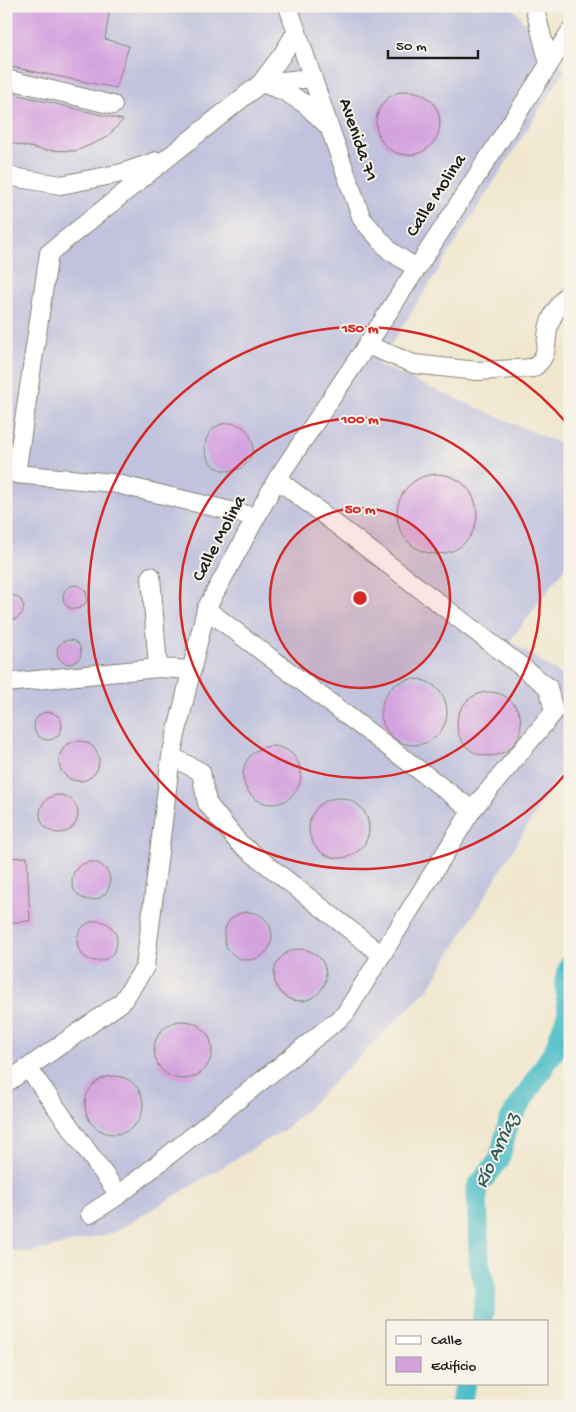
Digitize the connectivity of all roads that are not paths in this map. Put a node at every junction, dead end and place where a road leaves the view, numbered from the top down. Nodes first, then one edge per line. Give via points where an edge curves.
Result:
1 (288, 6) edge
2 (534, 6) edge
3 (297, 31) junction
4 (570, 32) edge
5 (549, 64) junction
6 (313, 78) junction
7 (6, 80) edge
8 (261, 84) junction
9 (113, 104) dead end
10 (329, 126) junction
11 (169, 158) junction
12 (6, 176) edge
13 (416, 268) junction
14 (570, 291) edge
15 (367, 345) junction
16 (277, 479) junction
17 (256, 517) junction
18 (151, 576) dead end
19 (206, 609) junction
20 (158, 668) junction
21 (192, 670) junction
22 (6, 683) edge
23 (171, 756) junction
24 (472, 810) junction
25 (382, 956) junction
26 (28, 1068) junction
27 (6, 1083) edge
28 (118, 1195) junction
29 (90, 1214) dead end

1 - 3 street, Avenida 71
2 - 5 street
3 - 6 street, Avenida 71
3 - 8 street
4 - 5 street, Calle Molina
5 - 13 street, Calle Molina
6 - 8 street
6 - 10 street, Avenida 71
7 - 9 street
8 - 10 street via 284,91 305,104
8 - 11 street
10 - 13 street, Avenida 71 via 362,219 390,251
11 - 12 street via 122,173 61,185
11 - 17 street via 49,253 16,474 113,483
13 - 15 street, Calle Molina
14 - 15 street via 554,311 546,353 541,363 533,368 477,371 414,364
15 - 16 street, Calle Molina
16 - 17 street, Calle Molina
16 - 24 street via 548,687 554,712
17 - 19 street, Calle Molina
18 - 20 street
19 - 21 street, Calle Molina
19 - 24 street
20 - 21 street
20 - 22 street
21 - 23 street, Calle Molina
23 - 25 street via 201,772 207,803 238,842
23 - 26 street, Calle Molina via 144,967 122,1002
24 - 25 street
25 - 28 street via 345,1014
26 - 27 street, Calle Molina
26 - 28 street
28 - 29 street

